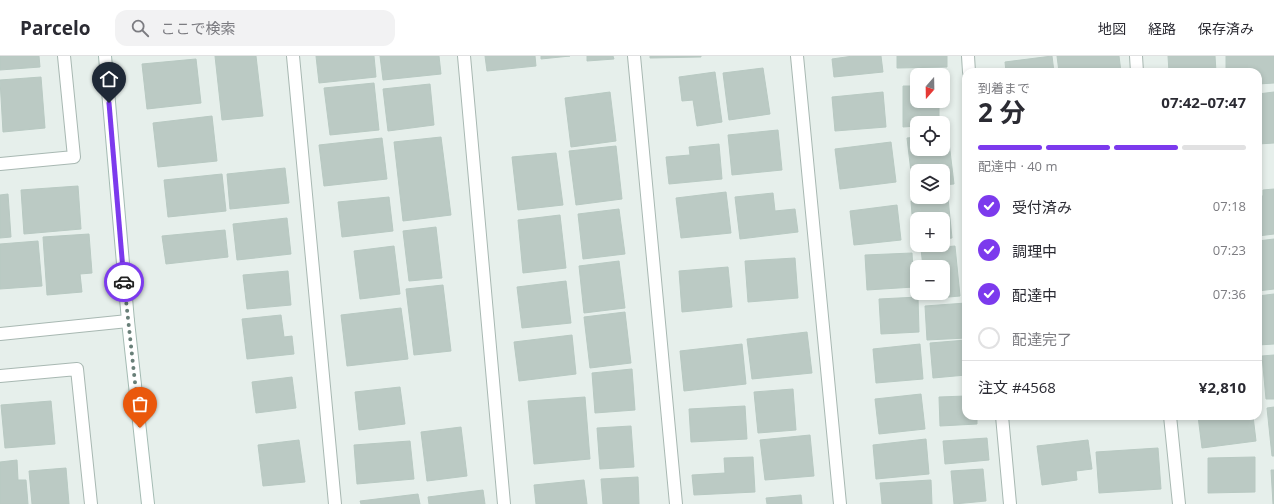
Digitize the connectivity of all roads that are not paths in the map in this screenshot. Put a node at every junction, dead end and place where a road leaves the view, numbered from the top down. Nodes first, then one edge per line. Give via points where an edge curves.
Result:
1 (64, 56) edge
2 (105, 56) edge
3 (293, 56) edge
4 (464, 56) edge
5 (634, 56) edge
6 (797, 56) edge
7 (968, 56) edge
8 (1136, 56) edge
9 (969, 68) edge
10 (1137, 68) edge
11 (0, 164) edge
12 (128, 321) junction
13 (0, 334) edge
14 (0, 376) edge
15 (1002, 420) edge
16 (1170, 420) edge
17 (91, 504) edge
18 (148, 504) edge
19 (335, 504) edge
20 (504, 504) edge
21 (676, 504) edge
22 (840, 504) edge
23 (1010, 504) edge
24 (1179, 504) edge

1 - 11 street via 74,157
2 - 12 street
3 - 19 street
4 - 20 street
5 - 21 street
6 - 22 street
7 - 9 street
8 - 10 street
12 - 13 street
12 - 18 street
14 - 17 street via 77,369
15 - 23 street
16 - 24 street

